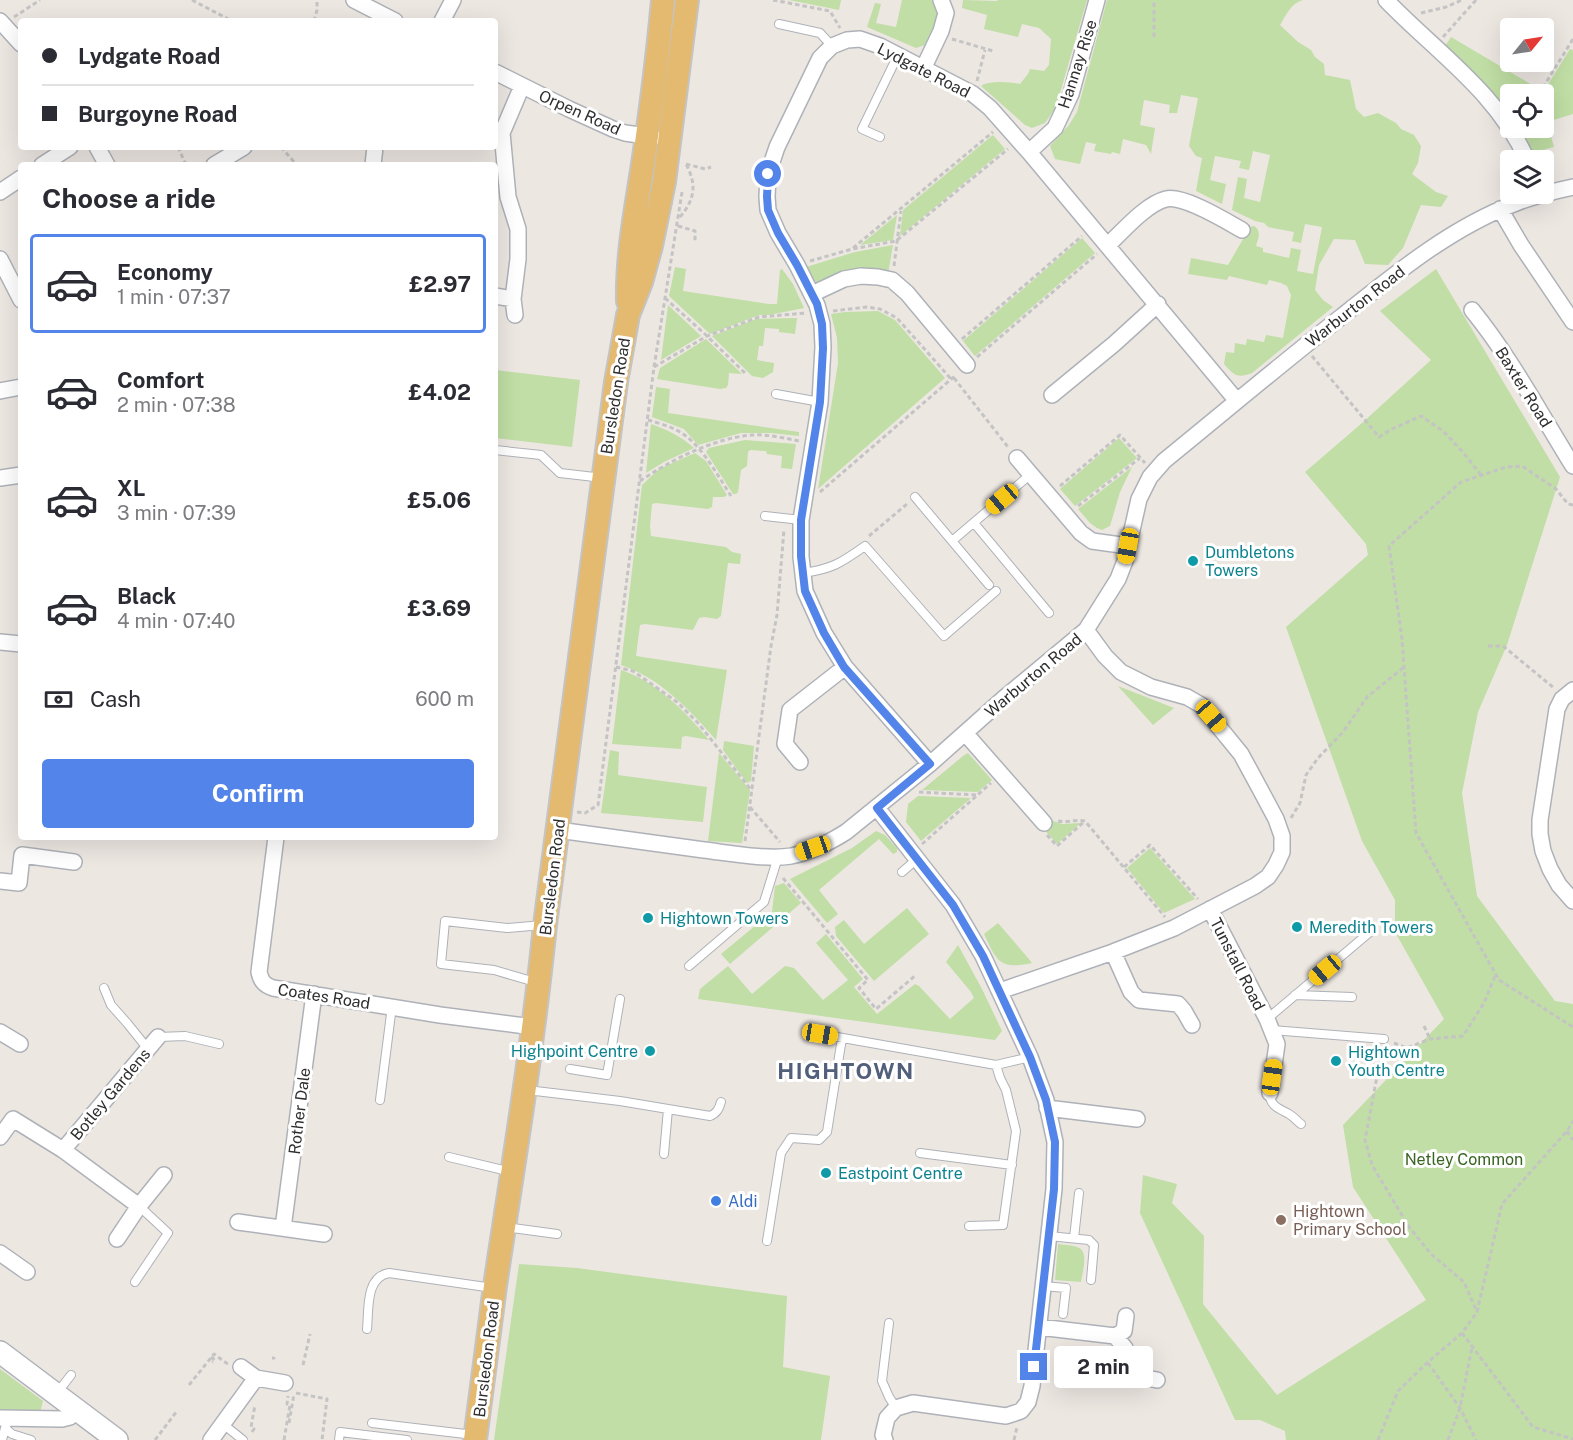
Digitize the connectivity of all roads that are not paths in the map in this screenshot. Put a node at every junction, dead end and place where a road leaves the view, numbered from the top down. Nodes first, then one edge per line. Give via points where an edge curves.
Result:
1 (354, 0) edge
2 (453, 0) edge
3 (663, 0) edge
4 (687, 0) edge
5 (942, 0) edge
6 (1097, 0) edge
7 (1386, 0) edge
8 (389, 18) edge
9 (444, 18) edge
10 (1, 23) edge
11 (779, 24) dead end
12 (18, 41) edge
13 (832, 46) junction
14 (898, 55) junction
15 (923, 69) junction
16 (498, 74) edge
17 (522, 86) junction
18 (646, 136) junction
19 (880, 137) dead end
20 (669, 139) junction
21 (65, 150) edge
22 (239, 150) edge
23 (1521, 150) edge
24 (1029, 152) junction
25 (47, 162) edge
26 (219, 162) edge
27 (18, 180) edge
28 (1573, 187) edge
29 (1554, 191) edge
30 (0, 192) edge
31 (1513, 204) edge
32 (1500, 209) junction
33 (1242, 230) dead end
34 (1108, 245) junction
35 (0, 259) edge
36 (18, 294) edge
37 (812, 294) junction
38 (498, 296) edge
39 (513, 299) junction
40 (1158, 304) junction
41 (1472, 310) dead end
42 (515, 315) dead end
43 (628, 315) junction
44 (1573, 322) edge
45 (967, 365) dead end
46 (18, 388) edge
47 (0, 391) edge
48 (776, 394) dead end
49 (1052, 395) dead end
50 (1237, 401) junction
51 (820, 402) junction
52 (498, 450) edge
53 (1017, 458) road end
54 (1573, 466) edge
55 (1031, 474) junction
56 (18, 475) edge
57 (0, 478) edge
58 (603, 478) junction
59 (915, 497) road end
60 (765, 516) dead end
61 (793, 519) junction
62 (974, 523) junction
63 (952, 541) junction
64 (1128, 546) junction
65 (803, 573) junction
66 (989, 585) dead end
67 (996, 591) dead end
68 (1049, 613) dead end
69 (1086, 630) junction
70 (0, 642) edge
71 (18, 644) edge
72 (844, 667) junction
73 (1569, 693) edge
74 (965, 733) junction
75 (800, 762) dead end
76 (930, 764) junction
77 (877, 808) junction
78 (1044, 823) road end
79 (558, 830) junction
80 (276, 840) edge
81 (914, 856) junction
82 (781, 860) junction
83 (74, 862) dead end
84 (902, 872) dead end
85 (0, 881) edge
86 (1573, 901) edge
87 (1209, 910) junction
88 (545, 925) junction
89 (1370, 932) dead end
90 (1113, 952) junction
91 (689, 966) dead end
92 (539, 983) junction
93 (104, 987) dead end
94 (1000, 991) junction
95 (314, 994) junction
96 (1295, 995) junction
97 (1352, 997) dead end
98 (620, 999) dead end
99 (392, 1006) junction
100 (1192, 1025) dead end
101 (1269, 1025) junction
102 (533, 1027) junction
103 (0, 1032) edge
104 (820, 1034) dead end
105 (842, 1038) junction
106 (1384, 1039) road end
107 (153, 1043) junction
108 (20, 1044) dead end
109 (219, 1044) dead end
110 (1030, 1057) junction
111 (996, 1065) junction
112 (570, 1069) dead end
113 (525, 1090) junction
114 (1270, 1094) joint
115 (380, 1100) dead end
116 (722, 1102) dead end
117 (1047, 1108) junction
118 (668, 1109) junction
119 (1137, 1119) dead end
120 (1301, 1124) dead end
121 (0, 1137) edge
122 (63, 1150) junction
123 (921, 1153) dead end
124 (664, 1154) dead end
125 (449, 1157) dead end
126 (1012, 1165) junction
127 (513, 1172) junction
128 (164, 1175) dead end
129 (1079, 1193) dead end
130 (139, 1206) junction
131 (238, 1222) dead end
132 (969, 1226) dead end
133 (504, 1227) junction
134 (283, 1228) junction
135 (324, 1234) dead end
136 (557, 1234) dead end
137 (1049, 1236) junction
138 (117, 1239) dead end
139 (1074, 1239) junction
140 (767, 1242) dead end
141 (1, 1255) edge
142 (27, 1272) dead end
143 (1091, 1280) dead end
144 (135, 1282) dead end
145 (1043, 1286) junction
146 (495, 1288) junction
147 (1063, 1314) dead end
148 (1126, 1316) dead end
149 (889, 1323) dead end
150 (1039, 1327) junction
151 (367, 1329) dead end
152 (1115, 1336) junction
153 (0, 1352) edge
154 (235, 1366) road end
155 (70, 1375) dead end
156 (256, 1378) junction
157 (1157, 1380) dead end
158 (290, 1388) road end
159 (56, 1395) junction
160 (896, 1408) junction
161 (77, 1410) junction
162 (5, 1422) edge
163 (372, 1423) dead end
164 (223, 1424) junction
165 (476, 1438) edge
166 (2, 1440) edge
167 (31, 1440) edge
168 (117, 1440) edge
169 (211, 1440) edge
170 (243, 1440) edge
171 (339, 1440) edge
172 (407, 1440) edge
173 (885, 1440) edge

1 - 8 street
2 - 9 street
3 - 18 main road, Bursledon Road
4 - 20 main road, Bursledon Road
5 - 15 street via 946,13
6 - 24 street, Hannay Rise via 1071,94 1055,128
7 - 23 street via 1474,83
10 - 12 street
11 - 13 lane via 820,33
13 - 14 street, Lydgate Road via 860,39
13 - 37 street via 813,71 768,174 768,210
14 - 15 street, Lydgate Road
14 - 19 lane via 862,129
15 - 24 street, Lydgate Road via 973,94
16 - 17 street, Orpen Road
17 - 18 street, Orpen Road via 613,129
17 - 39 street via 502,133 508,197 518,229
18 - 20 street, Orpen Road
18 - 43 main road, Bursledon Road via 632,233
20 - 43 main road, Bursledon Road via 651,246
21 - 25 street
22 - 26 street
24 - 34 street, Lydgate Road
27 - 30 street
28 - 29 street, Warburton Road
31 - 32 street, Warburton Road
32 - 44 street
32 - 50 street, Warburton Road via 1454,233 1408,264
33 - 34 street via 1198,206 1168,198 1138,217
34 - 40 street, Lydgate Road
35 - 36 street
37 - 45 street via 844,279 861,276 892,280
37 - 51 street via 820,312 823,348
38 - 39 street
39 - 42 street
40 - 49 street
40 - 50 street, Lydgate Road
41 - 54 street, Baxter Road
43 - 58 main road, Bursledon Road
46 - 47 street
48 - 51 lane
50 - 64 street, Warburton Road via 1154,473 1139,499
51 - 61 street
52 - 58 lane via 541,455 560,473
53 - 55 street
55 - 62 lane
55 - 64 street via 1081,533 1092,541
56 - 57 street
58 - 79 main road, Bursledon Road
59 - 63 lane
60 - 61 lane
61 - 65 street
62 - 63 lane
62 - 68 lane
63 - 66 lane
64 - 69 street, Warburton Road via 1118,579
65 - 67 lane via 842,563 865,546 944,636
65 - 72 street via 805,591
69 - 74 street, Warburton Road
69 - 87 street, Tunstall Road via 1121,672 1201,705 1241,754 1276,819 1282,836 1281,852 1268,877
70 - 71 street
72 - 75 street via 790,710 785,744
72 - 76 street
73 - 86 street via 1557,709 1540,834 1550,869
74 - 76 street, Warburton Road
74 - 78 street
76 - 77 street, Warburton Road
77 - 81 street
77 - 82 street, Warburton Road via 831,841
79 - 82 street, Warburton Road
79 - 88 main road, Bursledon Road
80 - 95 street, Coates Road via 259,972 266,985 273,988
81 - 84 lane
81 - 94 street via 953,905
82 - 91 lane via 764,902
83 - 85 street via 21,855 19,883
87 - 90 street, Tunstall Road
87 - 101 street, Tunstall Road
88 - 92 main road, Bursledon Road
88 - 92 lane via 507,928 445,921 441,964 494,970
89 - 96 lane, Tunstall Road
90 - 94 street, Tunstall Road
90 - 100 street via 1131,992 1139,1000 1178,1005
92 - 102 main road, Bursledon Road
93 - 107 lane via 111,1005
94 - 110 street
95 - 99 street, Coates Road
95 - 134 street, Rother Dale
96 - 97 lane
96 - 101 lane, Tunstall Road
98 - 112 lane via 607,1075
99 - 102 street, Coates Road
99 - 115 lane
101 - 106 lane
101 - 114 street, Tunstall Road via 1277,1044
102 - 113 main road, Bursledon Road
103 - 108 street
104 - 105 lane
105 - 111 lane
105 - 140 lane via 827,1132 819,1140 791,1138 781,1153
107 - 109 lane via 185,1036
107 - 122 street, Botley Gardens
110 - 111 lane
110 - 117 street
111 - 126 lane via 1016,1131
113 - 118 lane
113 - 127 main road, Bursledon Road
114 - 120 lane via 1272,1103
116 - 118 lane via 710,1116
117 - 119 street
117 - 137 street via 1055,1142
118 - 124 lane
121 - 122 street, Botley Gardens via 13,1119
122 - 130 street, Botley Gardens
123 - 126 lane
125 - 127 lane
126 - 132 lane via 1003,1225
127 - 133 main road, Bursledon Road
128 - 130 street
129 - 139 lane
130 - 138 street
130 - 144 lane via 168,1233
131 - 134 street
133 - 136 lane
133 - 146 main road, Bursledon Road
134 - 135 street
137 - 139 lane
137 - 145 street
139 - 143 lane via 1089,1240 1094,1245
141 - 142 street
145 - 147 lane via 1066,1288
145 - 150 street
146 - 151 lane via 382,1274 371,1287
146 - 165 main road, Bursledon Road
148 - 152 street via 1124,1331
149 - 160 lane via 882,1381
150 - 152 street
150 - 160 street via 1032,1386 1021,1411 1006,1416 913,1403
152 - 157 street via 1125,1348 1131,1368 1141,1377
153 - 159 main road
154 - 156 street
155 - 159 lane
156 - 158 street
156 - 164 street
159 - 161 main road
160 - 173 street via 888,1418
161 - 162 street via 62,1419
161 - 168 main road
162 - 166 lane
162 - 167 lane via 12,1434
163 - 165 lane
164 - 169 street
164 - 170 lane
171 - 172 lane via 340,1432

